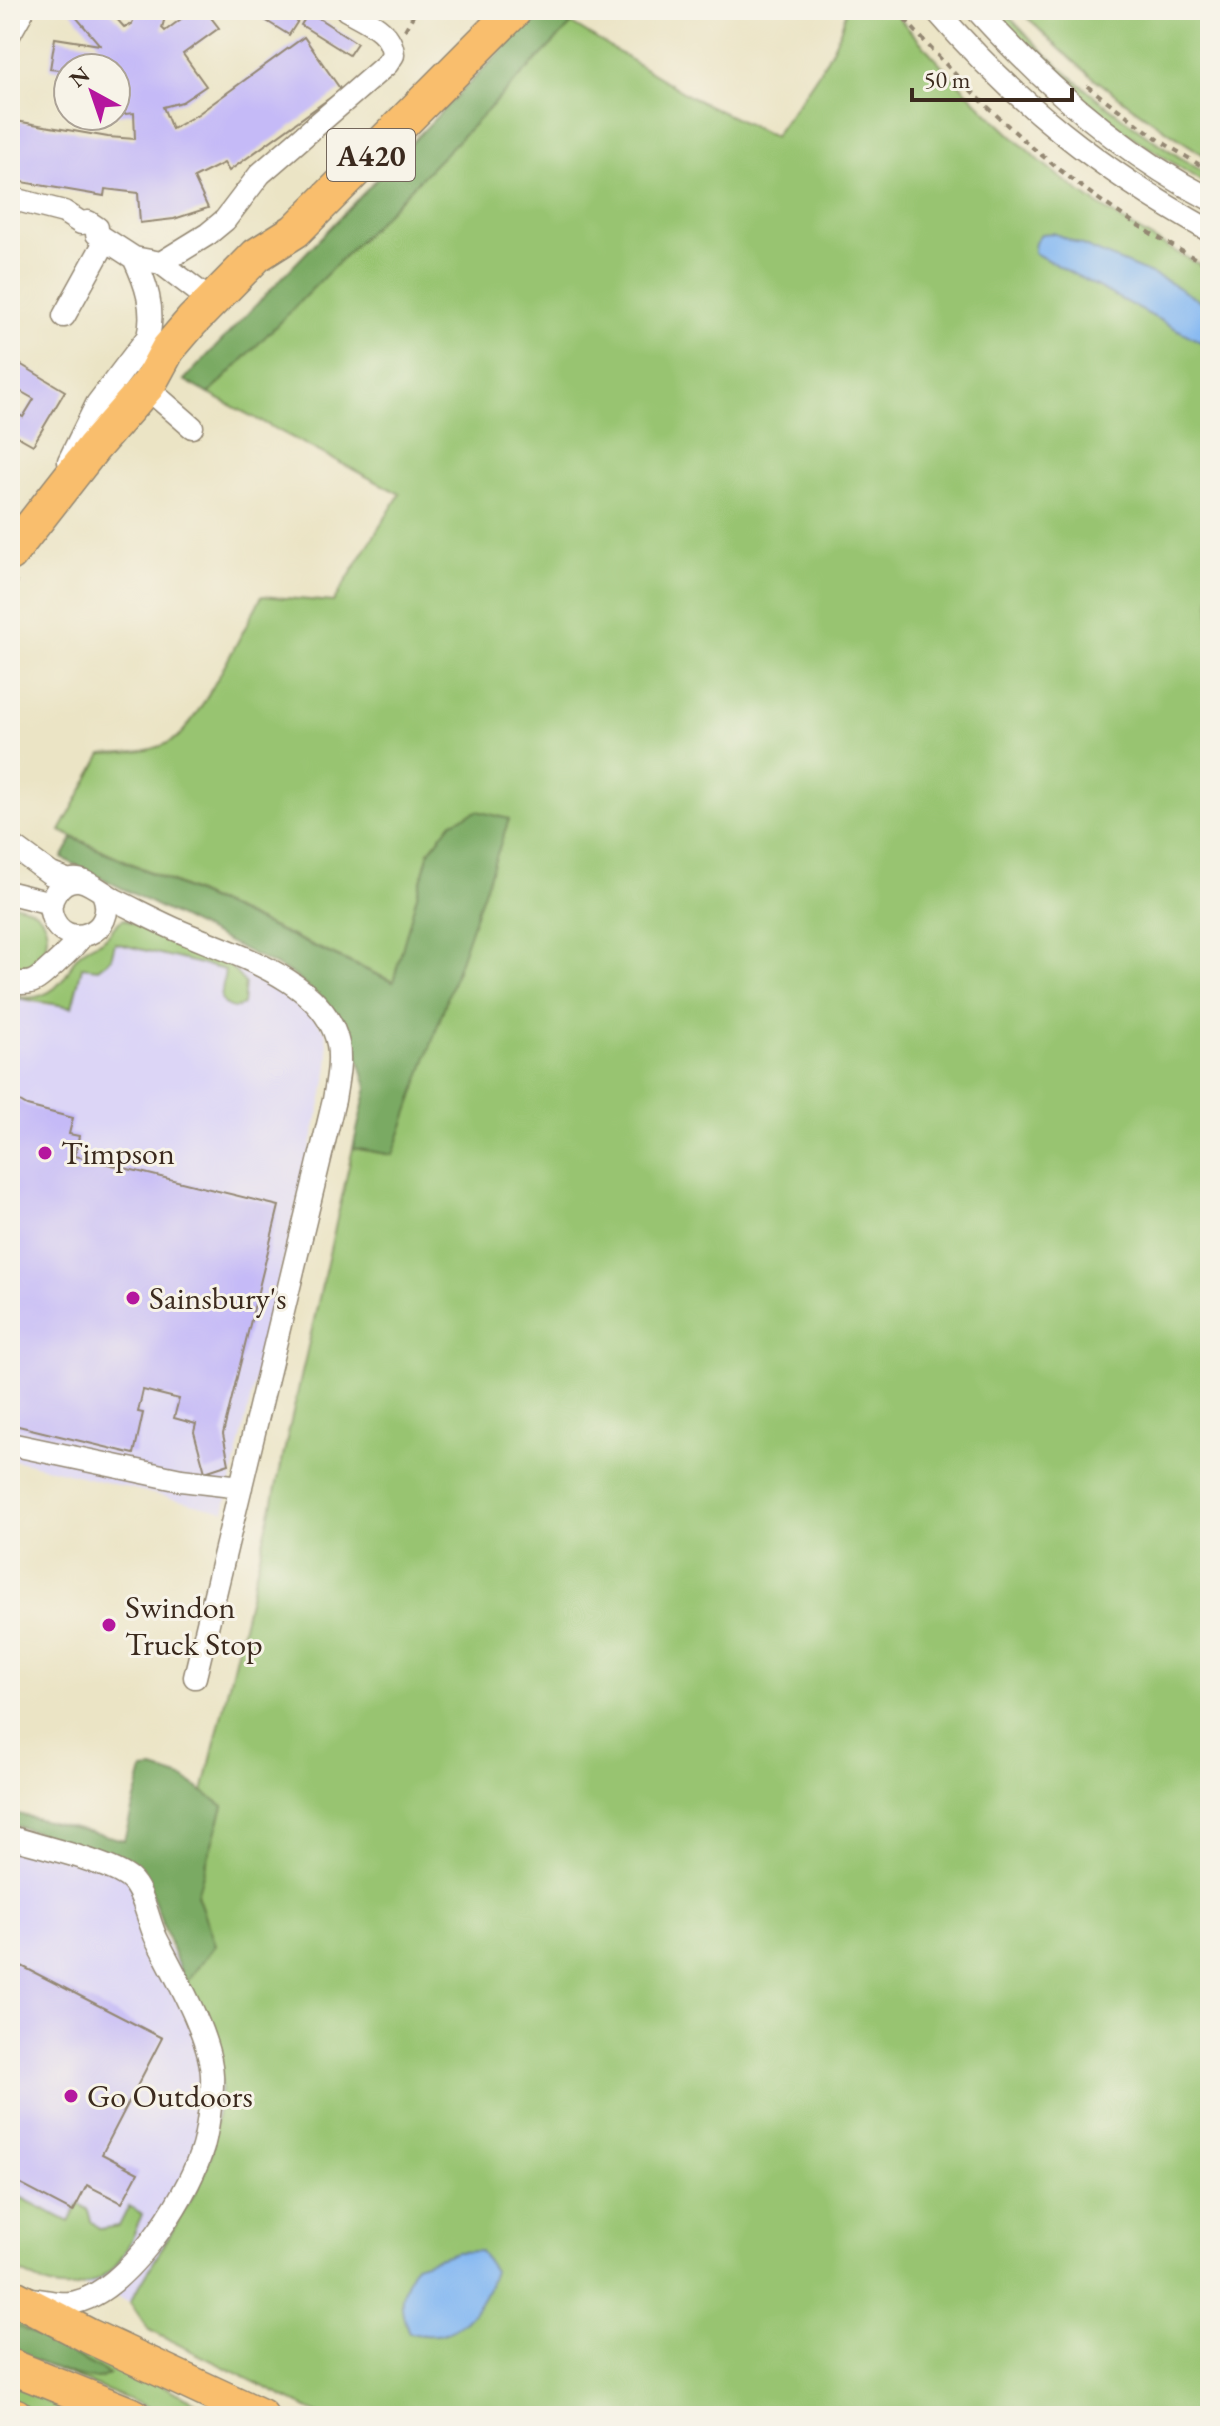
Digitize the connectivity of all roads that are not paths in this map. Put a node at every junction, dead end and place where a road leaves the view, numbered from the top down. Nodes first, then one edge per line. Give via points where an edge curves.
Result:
1 (23, 10) edge
2 (347, 10) edge
3 (491, 10) edge
4 (515, 10) edge
5 (936, 10) edge
6 (977, 10) edge
7 (10, 33) edge
8 (446, 78) junction
9 (10, 198) edge
10 (1210, 199) edge
11 (1210, 231) edge
12 (95, 232) junction
13 (134, 258) junction
14 (161, 263) junction
15 (214, 313) junction
16 (64, 316) dead end
17 (148, 385) junction
18 (192, 427) dead end
19 (49, 504) junction
20 (16, 563) edge
21 (10, 844) edge
22 (69, 881) junction
23 (10, 893) edge
24 (103, 893) junction
25 (53, 914) junction
26 (82, 936) junction
27 (52, 966) junction
28 (10, 982) edge
29 (10, 1444) edge
30 (241, 1487) junction
31 (195, 1677) dead end
32 (10, 1837) edge
33 (11, 2296) edge
34 (10, 2366) edge
35 (10, 2414) edge
36 (16, 2416) edge
37 (134, 2416) edge
38 (261, 2416) edge

1 - 7 street
2 - 14 street via 390,38 393,55 387,64 260,174 225,220
3 - 8 highway, A420
4 - 8 highway, A420
5 - 11 street via 1029,107 1067,138
6 - 10 street via 1014,52 1096,123
8 - 15 highway, A420 via 295,231 273,268
9 - 12 street via 64,212
12 - 13 street
12 - 16 street
13 - 14 street
13 - 19 street via 150,302 148,337 97,404
14 - 15 street
15 - 17 highway, A420 via 168,349
17 - 18 street
17 - 19 highway, A420
19 - 20 highway, A420
21 - 22 street
22 - 24 street via 93,883
22 - 25 street via 56,892
23 - 25 street
24 - 26 street via 104,920
24 - 30 street via 282,977 320,1008 338,1043 334,1100
25 - 26 street via 67,933
25 - 27 street
26 - 27 street
27 - 28 street via 37,981
29 - 30 street via 181,1480
30 - 31 street
32 - 33 street via 109,1867 136,1885 200,2031 212,2074 203,2150 187,2187 145,2250 116,2281 75,2303
33 - 38 highway
34 - 37 highway
35 - 36 highway

